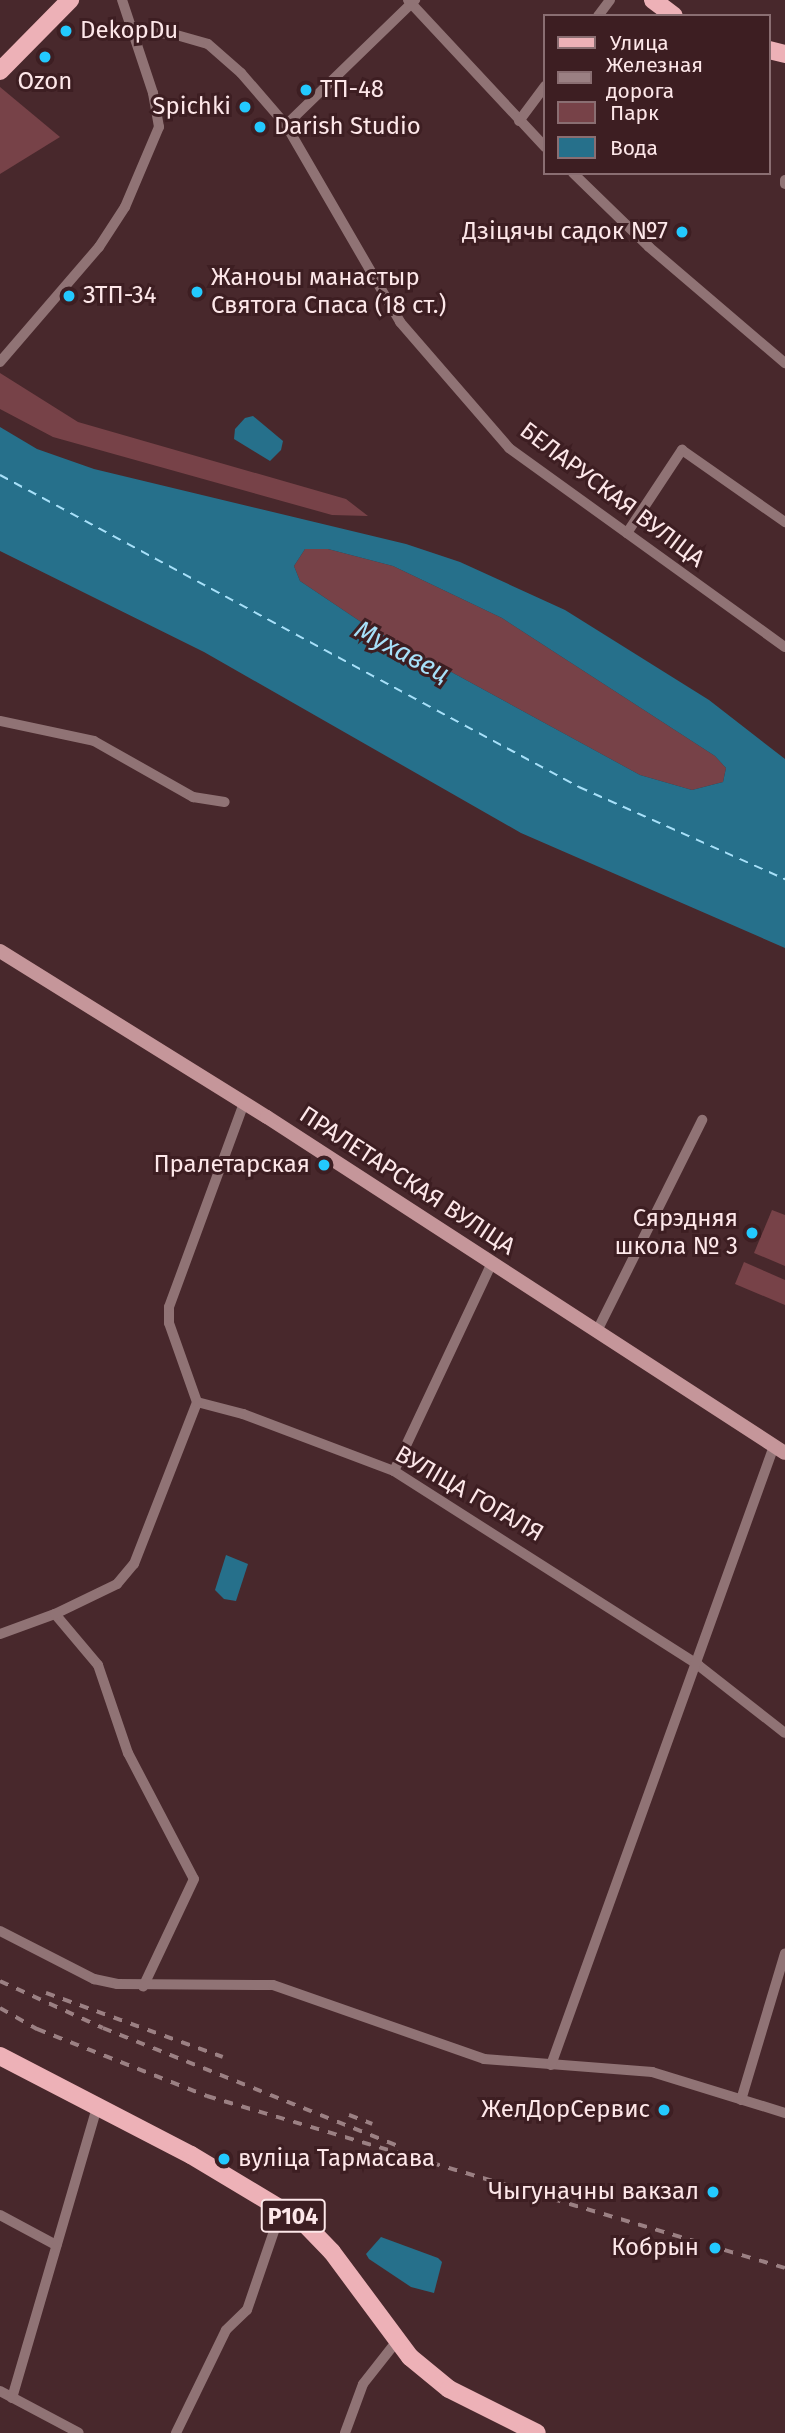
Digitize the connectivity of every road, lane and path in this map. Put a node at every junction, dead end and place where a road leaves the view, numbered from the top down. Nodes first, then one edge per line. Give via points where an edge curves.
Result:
1 (70, 0) edge
2 (122, 0) edge
3 (653, 0) edge
4 (411, 1) edge
5 (671, 14) edge
6 (135, 32) junction
7 (0, 71) edge
8 (544, 87) edge
9 (519, 121) junction
10 (286, 125) junction
11 (544, 146) edge
12 (575, 175) edge
13 (0, 362) edge
14 (785, 363) edge
15 (785, 522) edge
16 (627, 533) junction
17 (785, 647) edge
18 (0, 721) edge
19 (225, 803) dead end
20 (0, 951) edge
21 (244, 1103) junction
22 (702, 1120) dead end
23 (492, 1263) junction
24 (597, 1331) junction
25 (197, 1402) junction
26 (779, 1449) edge
27 (394, 1471) junction
28 (55, 1614) junction
29 (0, 1634) edge
30 (698, 1665) junction
31 (785, 1733) edge
32 (0, 1931) edge
33 (785, 1953) edge
34 (143, 1987) junction
35 (0, 2056) edge
36 (551, 2065) junction
37 (741, 2099) junction
38 (97, 2108) junction
39 (785, 2113) edge
40 (282, 2208) junction
41 (0, 2215) edge
42 (56, 2245) junction
43 (396, 2342) junction
44 (0, 2391) edge
45 (12, 2398) junction
46 (79, 2433) edge
47 (176, 2433) edge
48 (345, 2433) edge
49 (537, 2433) edge

1 - 7 main road
2 - 6 street
3 - 5 main road
4 - 9 street
4 - 10 street
6 - 10 street, БЕЛАРУСКАЯ ВУЛІЦА via 173,34 208,44 241,73
6 - 13 street via 159,127 125,208 99,247
8 - 9 street
9 - 11 street
10 - 16 street, БЕЛАРУСКАЯ ВУЛІЦА via 400,322 509,448
12 - 14 street via 649,247
15 - 16 street via 682,450
16 - 17 street, БЕЛАРУСКАЯ ВУЛІЦА
18 - 19 street via 94,741 193,797
20 - 21 main road, ПРАЛЕТАРСКАЯ ВУЛІЦА
21 - 23 main road, ПРАЛЕТАРСКАЯ ВУЛІЦА
21 - 25 street via 169,1307 169,1324
22 - 24 street
23 - 24 main road, ПРАЛЕТАРСКАЯ ВУЛІЦА
23 - 27 street
24 - 26 main road, ПРАЛЕТАРСКАЯ ВУЛІЦА
25 - 27 street, ВУЛІЦА ГОГАЛЯ via 243,1414
25 - 28 street via 134,1564 117,1584
26 - 30 street
27 - 30 street, ВУЛІЦА ГОГАЛЯ via 538,1558
28 - 29 street
28 - 34 street via 98,1665 128,1753 194,1880
30 - 31 street, ВУЛІЦА ГОГАЛЯ
30 - 36 street
32 - 34 street via 94,1979
33 - 37 street
34 - 36 street via 273,1985 484,2059
35 - 38 main road, Р104
36 - 37 street via 652,2072
37 - 39 street
38 - 40 main road, Р104
38 - 42 street
40 - 43 main road, Р104 via 332,2252
40 - 47 street via 247,2310 226,2330
41 - 42 street
42 - 45 street
43 - 48 street via 363,2384
43 - 49 main road, Р104 via 449,2389
44 - 45 street
45 - 46 street

